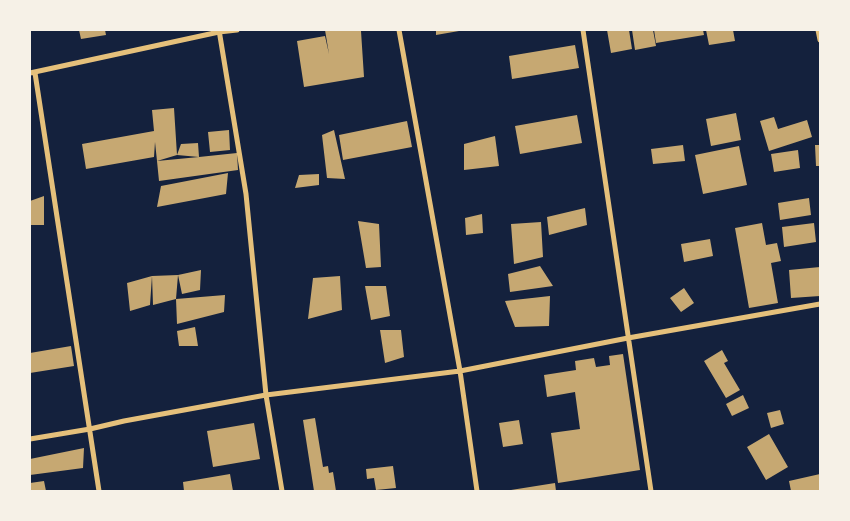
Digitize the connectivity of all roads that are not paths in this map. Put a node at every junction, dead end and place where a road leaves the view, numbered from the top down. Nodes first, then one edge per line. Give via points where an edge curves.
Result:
1 (237, 30) edge
2 (399, 30) edge
3 (583, 30) edge
4 (818, 30) edge
5 (219, 31) edge
6 (820, 40) edge
7 (33, 73) edge
8 (820, 304) edge
9 (628, 338) junction
10 (460, 371) junction
11 (266, 395) junction
12 (90, 429) junction
13 (30, 439) edge
14 (99, 491) edge
15 (282, 491) edge
16 (477, 491) edge
17 (651, 491) edge

1 - 5 street
2 - 10 street
3 - 9 street
4 - 6 street
5 - 7 street
5 - 11 street via 246,194
7 - 12 street
8 - 9 street
9 - 10 street
9 - 17 street
10 - 11 street
10 - 16 street
11 - 12 street
11 - 15 street
12 - 13 street
12 - 14 street

